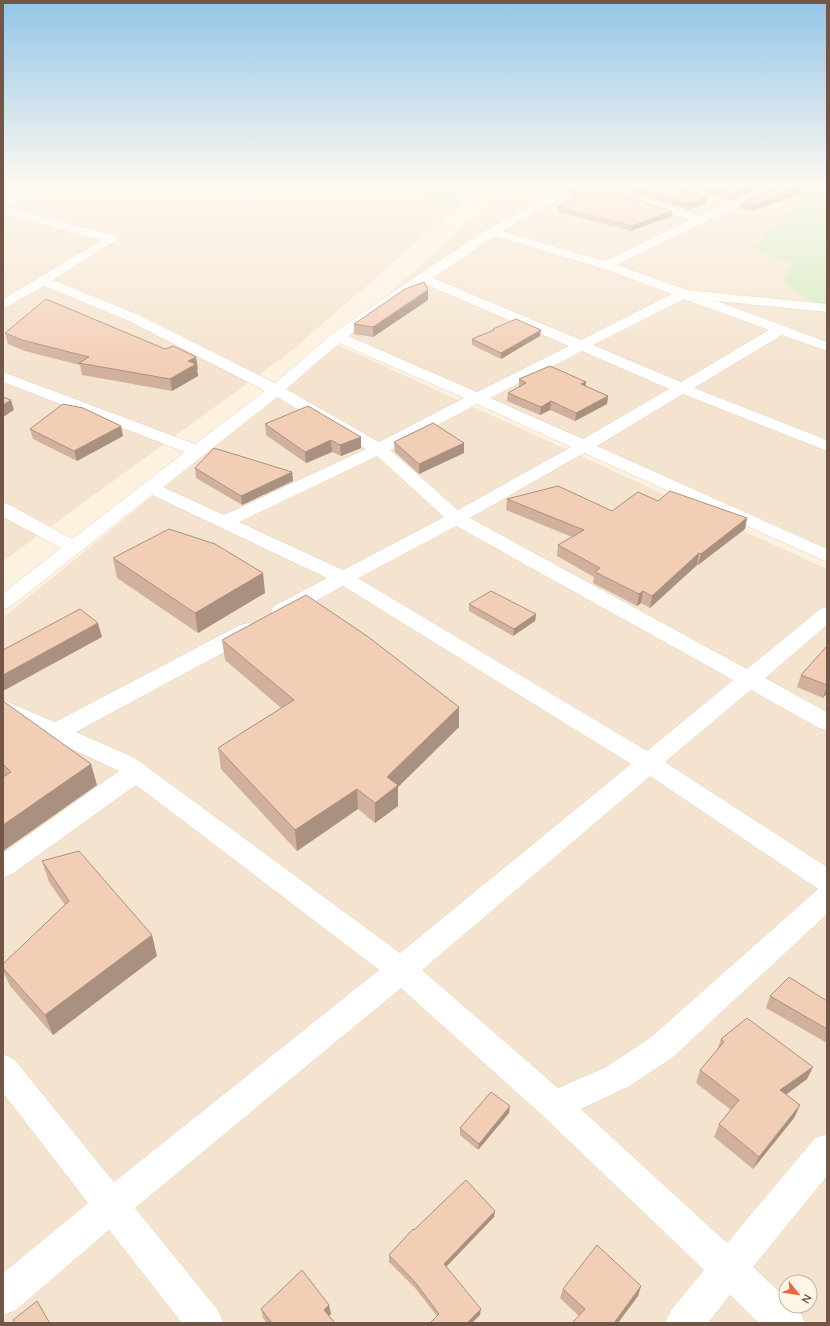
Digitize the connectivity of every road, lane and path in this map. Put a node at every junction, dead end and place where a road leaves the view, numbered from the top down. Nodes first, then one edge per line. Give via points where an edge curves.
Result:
1 (102, 245) edge
2 (473, 245) edge
3 (536, 245) edge
4 (648, 245) edge
5 (606, 265) junction
6 (423, 278) junction
7 (43, 281) junction
8 (683, 294) junction
9 (3, 305) edge
10 (827, 308) edge
11 (780, 330) junction
12 (337, 337) junction
13 (582, 345) junction
14 (827, 347) edge
15 (3, 377) edge
16 (681, 388) junction
17 (276, 390) junction
18 (477, 398) junction
19 (584, 446) junction
20 (827, 446) edge
21 (379, 449) junction
22 (197, 451) junction
23 (151, 488) junction
24 (3, 510) edge
25 (456, 518) junction
26 (224, 522) junction
27 (74, 548) junction
28 (827, 556) edge
29 (343, 578) junction
30 (3, 603) edge
31 (827, 614) edge
32 (749, 679) junction
33 (3, 708) edge
34 (827, 722) edge
35 (56, 732) junction
36 (648, 763) junction
37 (136, 772) junction
38 (3, 867) edge
39 (827, 881) edge
40 (827, 897) edge
41 (401, 970) junction
42 (3, 1069) edge
43 (554, 1105) junction
44 (827, 1150) edge
45 (112, 1205) junction
46 (729, 1270) junction
47 (3, 1297) edge
48 (204, 1323) edge
49 (684, 1323) edge
50 (786, 1323) edge

1 - 7 street
2 - 6 street
3 - 5 street
4 - 5 street
5 - 8 street
6 - 12 street
6 - 13 street
7 - 9 street
7 - 17 street via 134,318
8 - 10 street
8 - 11 street
8 - 13 street
11 - 14 street
11 - 16 street
12 - 17 street
12 - 18 street
13 - 16 street
13 - 18 street
15 - 22 street
16 - 19 street
16 - 20 street
17 - 21 street
17 - 22 street
18 - 19 street
18 - 21 street
19 - 25 street
19 - 28 street
21 - 25 street
21 - 26 street
22 - 23 street
23 - 26 street
23 - 27 street
24 - 27 street
25 - 29 street
25 - 32 street
26 - 29 street
27 - 30 street
29 - 35 street
29 - 36 street
31 - 32 street
32 - 34 street
32 - 36 street
33 - 35 street
35 - 37 street via 126,764
36 - 39 street
36 - 41 street
37 - 38 street
37 - 41 street
40 - 43 street via 661,1048 617,1077
41 - 43 street
41 - 45 street
42 - 45 street
43 - 46 street
44 - 46 street
45 - 47 street
45 - 48 street
46 - 49 street
46 - 50 street

